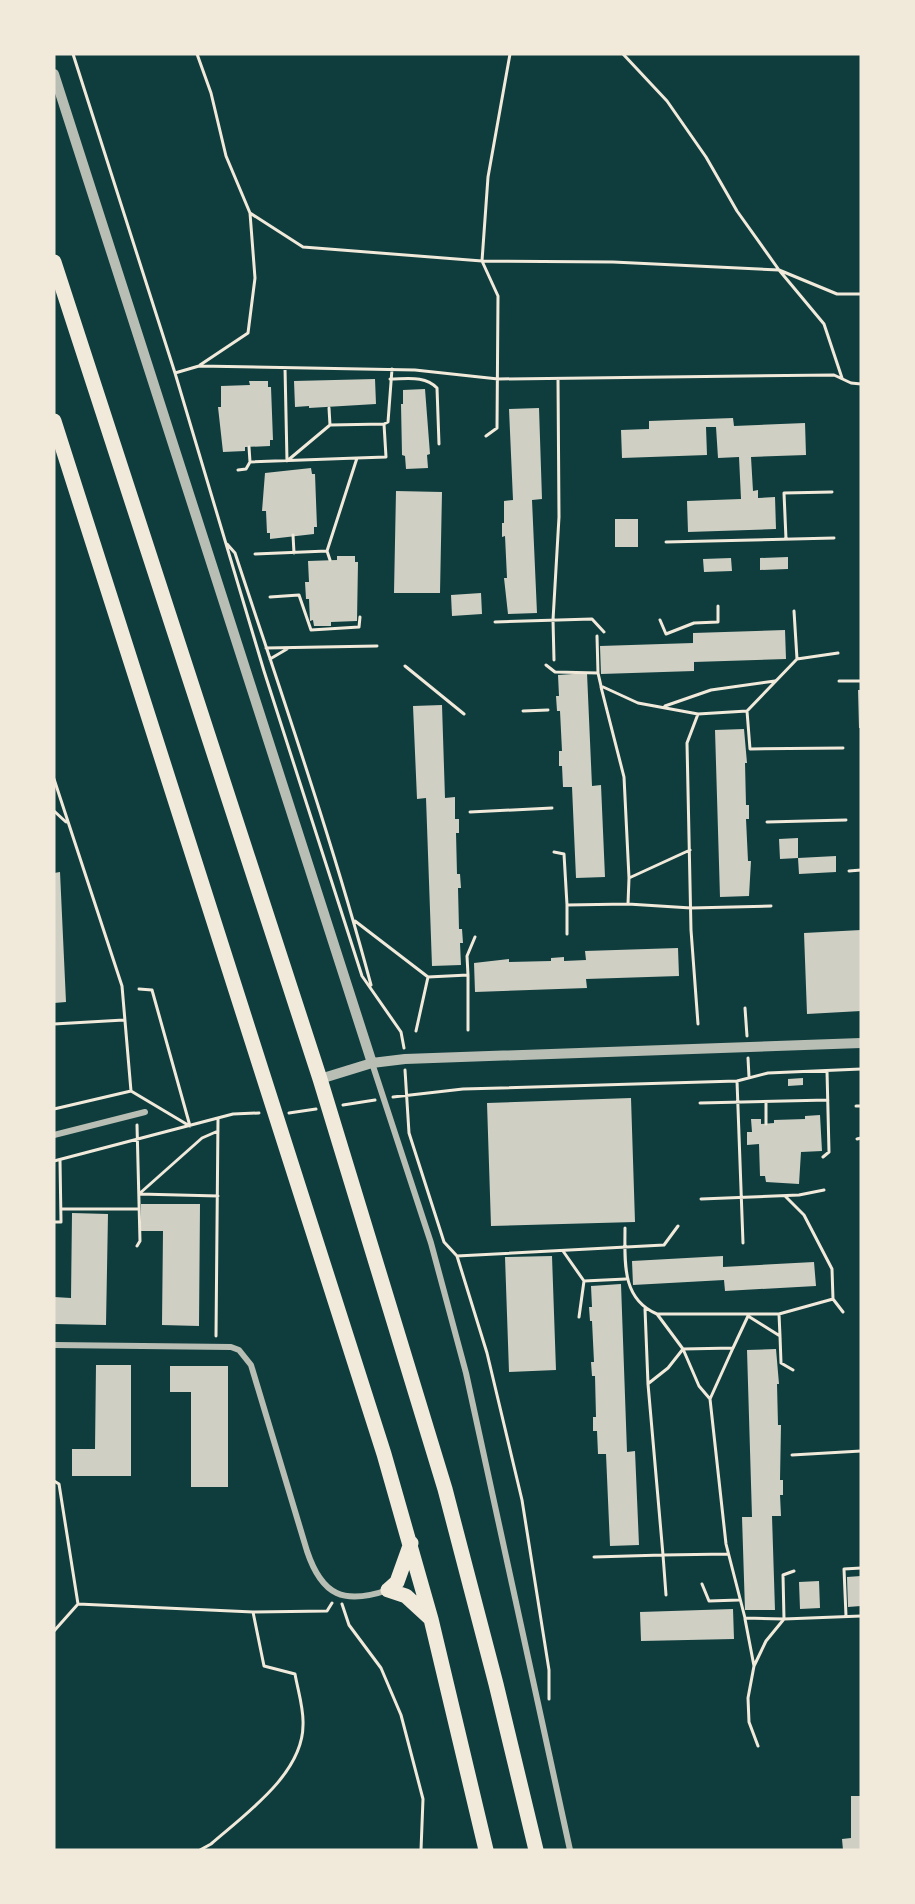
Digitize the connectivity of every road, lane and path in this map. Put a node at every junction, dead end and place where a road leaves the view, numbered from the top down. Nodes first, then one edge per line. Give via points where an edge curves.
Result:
1 (73, 54) edge
2 (197, 54) edge
3 (510, 54) edge
4 (623, 54) edge
5 (54, 75) edge
6 (250, 213) junction
7 (482, 261) junction
8 (54, 262) edge
9 (779, 270) junction
10 (59, 287) edge
11 (861, 294) edge
12 (199, 366) junction
13 (285, 368) junction
14 (392, 369) junction
15 (174, 373) junction
16 (842, 378) junction
17 (390, 379) junction
18 (498, 379) junction
19 (558, 379) junction
20 (861, 384) edge
21 (329, 408) dead end
22 (54, 421) edge
23 (330, 424) junction
24 (384, 424) junction
25 (486, 436) dead end
26 (439, 444) dead end
27 (249, 447) dead end
28 (357, 458) junction
29 (287, 461) junction
30 (250, 462) junction
31 (238, 470) dead end
32 (832, 492) dead end
33 (293, 535) dead end
34 (834, 538) dead end
35 (786, 539) junction
36 (226, 542) junction
37 (666, 542) dead end
38 (327, 551) junction
39 (294, 553) junction
40 (255, 554) dead end
41 (330, 560) dead end
42 (270, 597) dead end
43 (718, 606) dead end
44 (794, 611) dead end
45 (360, 617) dead end
46 (660, 620) dead end
47 (553, 621) junction
48 (495, 622) dead end
49 (604, 632) dead end
50 (597, 636) dead end
51 (377, 646) dead end
52 (266, 648) junction
53 (288, 648) junction
54 (838, 653) dead end
55 (270, 659) junction
56 (797, 659) junction
57 (554, 660) dead end
58 (546, 665) dead end
59 (405, 666) dead end
60 (598, 673) junction
61 (777, 681) junction
62 (839, 681) dead end
63 (861, 681) edge
64 (601, 686) junction
65 (664, 707) junction
66 (548, 710) dead end
67 (523, 711) dead end
68 (747, 711) junction
69 (464, 714) dead end
70 (698, 714) junction
71 (843, 748) dead end
72 (54, 779) edge
73 (552, 808) dead end
74 (54, 811) edge
75 (470, 812) dead end
76 (846, 820) dead end
77 (767, 822) dead end
78 (68, 823) junction
79 (690, 850) junction
80 (554, 852) dead end
81 (861, 870) edge
82 (849, 871) dead end
83 (629, 878) junction
84 (628, 903) junction
85 (567, 905) junction
86 (771, 906) dead end
87 (691, 908) junction
88 (354, 920) junction
89 (567, 934) dead end
90 (475, 937) dead end
91 (468, 975) junction
92 (428, 978) junction
93 (372, 987) junction
94 (139, 989) dead end
95 (745, 1008) dead end
96 (125, 1020) junction
97 (746, 1021) dead end
98 (54, 1024) edge
99 (698, 1024) dead end
100 (468, 1030) dead end
101 (416, 1031) dead end
102 (401, 1032) dead end
103 (861, 1043) edge
104 (372, 1063) junction
105 (861, 1069) edge
106 (827, 1071) junction
107 (320, 1079) junction
108 (737, 1081) junction
109 (131, 1091) junction
110 (408, 1094) junction
111 (384, 1099) junction
112 (828, 1100) junction
113 (766, 1101) junction
114 (737, 1102) junction
115 (700, 1103) dead end
116 (856, 1106) dead end
117 (861, 1106) edge
118 (329, 1107) junction
119 (54, 1109) edge
120 (145, 1112) dead end
121 (136, 1114) junction
122 (276, 1114) junction
123 (218, 1119) junction
124 (766, 1124) dead end
125 (190, 1126) junction
126 (218, 1131) junction
127 (54, 1135) edge
128 (138, 1140) junction
129 (823, 1157) dead end
130 (60, 1160) junction
131 (54, 1161) edge
132 (824, 1190) dead end
133 (139, 1194) junction
134 (218, 1196) junction
135 (784, 1196) junction
136 (742, 1197) junction
137 (701, 1198) dead end
138 (62, 1209) junction
139 (139, 1209) junction
140 (54, 1222) edge
141 (678, 1227) dead end
142 (625, 1228) dead end
143 (743, 1243) dead end
144 (137, 1246) dead end
145 (625, 1247) junction
146 (563, 1251) junction
147 (457, 1256) junction
148 (626, 1279) junction
149 (584, 1281) junction
150 (833, 1299) junction
151 (645, 1309) junction
152 (843, 1312) dead end
153 (657, 1314) junction
154 (779, 1314) junction
155 (748, 1316) junction
156 (579, 1317) dead end
157 (780, 1336) junction
158 (54, 1345) edge
159 (216, 1347) junction
160 (733, 1348) junction
161 (684, 1349) junction
162 (793, 1370) dead end
163 (648, 1384) junction
164 (710, 1399) junction
165 (861, 1451) edge
166 (792, 1455) dead end
167 (54, 1481) edge
168 (411, 1542) junction
169 (728, 1554) junction
170 (663, 1556) junction
171 (594, 1557) dead end
172 (861, 1568) edge
173 (794, 1571) dead end
174 (702, 1584) dead end
175 (388, 1590) junction
176 (338, 1594) junction
177 (666, 1595) dead end
178 (739, 1600) junction
179 (78, 1604) junction
180 (252, 1612) junction
181 (846, 1616) junction
182 (861, 1616) edge
183 (745, 1618) junction
184 (784, 1619) junction
185 (431, 1620) junction
186 (54, 1631) edge
187 (754, 1666) junction
188 (539, 1713) junction
189 (758, 1746) dead end
190 (200, 1850) edge
191 (421, 1850) edge
192 (486, 1850) edge
193 (536, 1850) edge
194 (570, 1850) edge

1 - 15 path
2 - 6 path via 226,156
3 - 7 path via 491,155
4 - 9 path via 667,101 706,157 736,211
5 - 104 street
6 - 7 path via 303,247
6 - 12 path via 255,278 248,333
7 - 9 path
7 - 18 path via 498,296
8 - 10 highway
9 - 11 path via 837,294
9 - 16 path via 825,324
10 - 107 highway
12 - 13 path
12 - 15 path
13 - 14 path
13 - 29 path
14 - 17 path
14 - 18 path
15 - 36 path
16 - 19 path via 834,375
16 - 20 path
17 - 24 path via 388,422
17 - 26 path via 419,379 437,388
18 - 19 path
18 - 25 path via 497,428
19 - 47 path via 559,517
21 - 23 path
22 - 122 highway
23 - 24 path
23 - 29 path
24 - 28 path via 386,457
27 - 30 path
28 - 29 path
28 - 38 path
29 - 30 path
30 - 31 path via 246,469
32 - 35 path via 784,493
33 - 39 path
34 - 35 path
35 - 37 path
36 - 52 path via 234,553
36 - 93 path via 362,976
38 - 39 path
38 - 41 path
39 - 40 path
42 - 45 path via 299,595 311,630 358,627
43 - 46 path via 717,622 694,623 666,634
44 - 56 path
47 - 48 path
47 - 49 path via 592,619
47 - 57 path
50 - 60 path
51 - 53 path
52 - 53 path
52 - 55 path
53 - 55 path
54 - 56 path
55 - 88 path
56 - 61 path
58 - 60 path via 555,672
59 - 69 path
60 - 64 path
61 - 65 path via 711,690
61 - 68 path
62 - 63 path
64 - 65 path via 638,703
64 - 83 path via 624,777
65 - 70 path
66 - 67 path
68 - 70 path
68 - 71 path via 750,749
70 - 79 path via 687,743
72 - 78 path
73 - 75 path
74 - 78 path
76 - 77 path
78 - 96 path via 122,986
79 - 83 path
79 - 87 path
80 - 85 path via 564,854
81 - 82 path
83 - 84 path
84 - 85 path
84 - 87 path
85 - 89 path
86 - 87 path
87 - 99 path
88 - 92 path
88 - 93 path
90 - 91 path via 467,956
91 - 92 path
91 - 100 path
92 - 101 path
93 - 102 path
94 - 125 path via 152,990
95 - 97 path
96 - 98 path
96 - 109 path
103 - 104 street
104 - 107 street
104 - 111 street
105 - 106 path
106 - 108 path via 768,1072
106 - 112 path
107 - 118 highway
108 - 110 path
108 - 114 path
109 - 119 path
109 - 125 path
110 - 111 path
110 - 147 path via 409,1133 444,1242
111 - 118 path
111 - 188 street via 431,1243 466,1373
112 - 113 path
112 - 129 path via 829,1152
113 - 114 path
113 - 124 path
114 - 115 path
114 - 136 path
116 - 117 path
118 - 122 path
118 - 193 highway via 445,1489
120 - 121 street
121 - 127 street
121 - 128 path
122 - 123 path via 250,1112
122 - 168 highway
123 - 125 path
123 - 126 path
125 - 128 path
126 - 133 path via 202,1138
126 - 134 path
128 - 130 path
128 - 133 path
130 - 131 path
130 - 138 path
132 - 135 path
133 - 134 path
133 - 139 path
134 - 159 path
135 - 136 path
135 - 150 path via 804,1215 832,1269
136 - 137 path
136 - 143 path
138 - 139 path
138 - 140 path via 61,1222
139 - 144 path
141 - 145 path via 664,1245
142 - 145 path
145 - 146 path
145 - 148 path
146 - 147 path
146 - 149 path
147 - 188 path via 487,1353 522,1500 549,1670 550,1711
148 - 149 path
148 - 151 path
149 - 156 path
150 - 152 path
150 - 154 path
151 - 153 path
151 - 163 path
153 - 155 path
153 - 161 path
154 - 155 path
154 - 157 path
155 - 157 path
155 - 160 path
157 - 162 path via 782,1363
158 - 159 street
159 - 176 street via 239,1350 251,1365 312,1567 319,1580
160 - 161 path
160 - 164 path
161 - 163 path
161 - 164 path via 699,1386
163 - 170 path
164 - 169 path
165 - 166 path
167 - 179 path via 59,1484
168 - 175 highway via 397,1582
168 - 185 highway
169 - 170 path
169 - 178 path
170 - 171 path
170 - 177 path
172 - 181 path via 844,1569
173 - 184 path via 783,1575
174 - 178 path via 709,1601
175 - 176 street via 353,1598
175 - 185 highway via 406,1596
176 - 180 path via 327,1611
176 - 191 path via 348,1625 381,1668 401,1716 423,1799
178 - 183 path
179 - 180 path
179 - 186 path
180 - 190 path via 264,1666 295,1674 304,1726 297,1751 277,1786
181 - 182 path
181 - 184 path
183 - 184 path
183 - 187 path
184 - 187 path via 766,1641
185 - 192 highway
187 - 189 path via 748,1722
188 - 194 street

